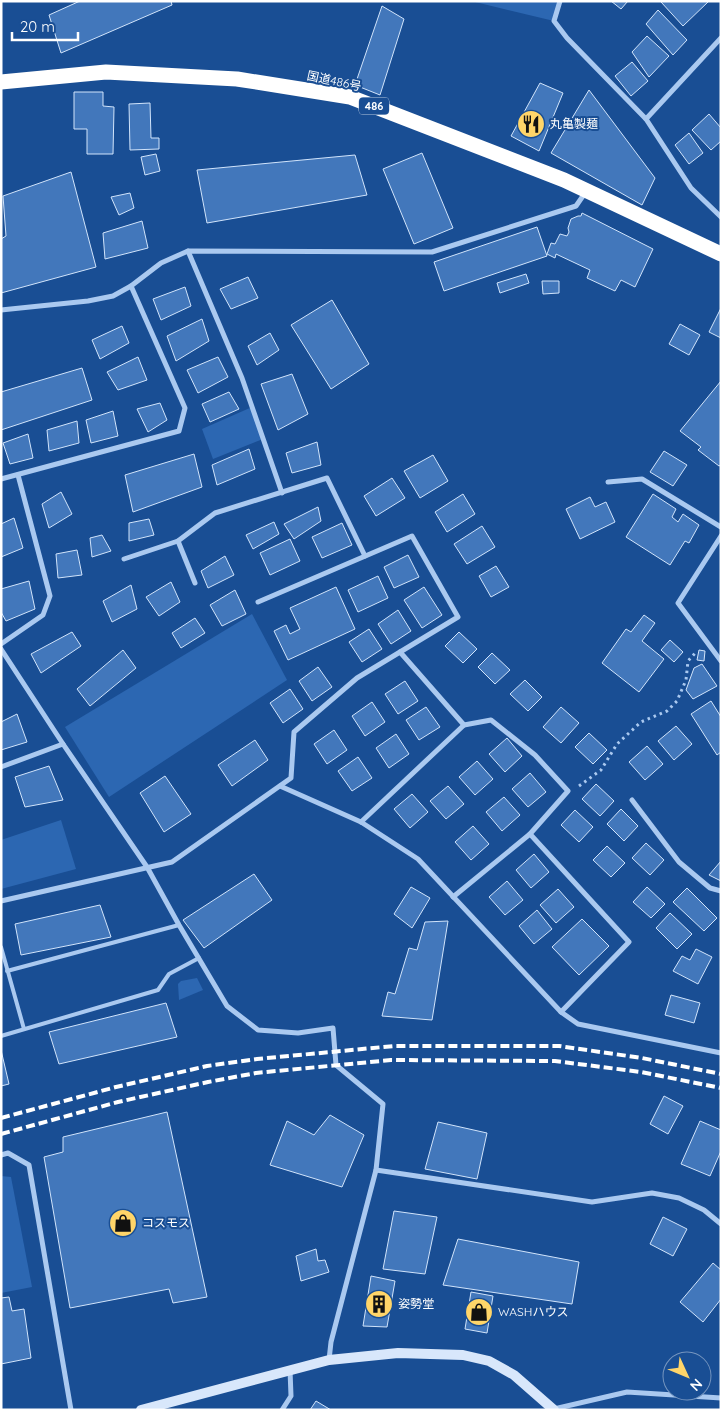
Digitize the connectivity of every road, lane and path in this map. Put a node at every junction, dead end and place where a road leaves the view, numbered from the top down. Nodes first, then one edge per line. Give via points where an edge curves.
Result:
1 (560, 1) edge
2 (721, 38) edge
3 (1, 82) edge
4 (646, 119) junction
5 (587, 190) junction
6 (721, 217) edge
7 (188, 251) junction
8 (721, 254) edge
9 (131, 286) junction
10 (1, 310) edge
11 (18, 475) junction
12 (1, 479) edge
13 (608, 482) dead end
14 (282, 493) junction
15 (721, 527) edge
16 (721, 536) edge
17 (178, 541) junction
18 (365, 556) junction
19 (124, 558) dead end
20 (196, 583) dead end
21 (258, 602) dead end
22 (706, 641) junction
23 (1, 644) edge
24 (1, 649) edge
25 (400, 652) junction
26 (721, 661) edge
27 (464, 725) junction
28 (63, 744) junction
29 (1, 767) edge
30 (280, 786) junction
31 (568, 791) junction
32 (632, 800) dead end
33 (362, 822) junction
34 (530, 834) junction
35 (147, 867) junction
36 (721, 891) edge
37 (453, 897) junction
38 (1, 902) edge
39 (179, 925) junction
40 (1, 948) edge
41 (198, 958) junction
42 (7, 971) junction
43 (561, 1012) junction
44 (24, 1029) junction
45 (1, 1036) edge
46 (721, 1054) edge
47 (1, 1155) edge
48 (376, 1170) junction
49 (721, 1224) edge
50 (329, 1360) junction
51 (290, 1370) junction
52 (721, 1398) edge
53 (554, 1409) edge
54 (71, 1410) edge
55 (141, 1410) edge
56 (282, 1410) edge

1 - 4 street via 554,21
2 - 4 street
3 - 5 highway, 国道486号 / 486 via 106,72 237,79 350,97
4 - 6 street via 691,188
5 - 7 street via 576,206 432,252
5 - 8 highway, 国道486号 / 486
7 - 9 street via 161,263
7 - 14 street via 242,378
9 - 10 street via 112,296 88,301
9 - 11 street via 185,408 179,431
11 - 12 street
11 - 23 street via 50,596 43,615
13 - 15 street via 642,479
14 - 17 street via 215,513
14 - 18 street via 327,478
16 - 22 street via 678,603
17 - 19 street
17 - 20 street
18 - 21 street
18 - 25 street via 412,536 458,617
22 - 26 street
22 - 31 path via 688,661 686,680 677,701 667,711 641,722 618,744 601,770
24 - 28 street
25 - 27 street
25 - 30 street via 357,678 294,732 291,778
27 - 31 street via 491,720 535,755
27 - 33 street
28 - 29 street
28 - 35 street
30 - 33 street
30 - 35 street via 172,862
31 - 34 street
32 - 36 street via 679,862 710,888
33 - 37 street via 418,859
34 - 37 street
34 - 43 street via 629,942
35 - 38 street
35 - 39 street
37 - 43 street
39 - 41 street
39 - 42 lane
40 - 42 lane
41 - 44 lane via 169,974 158,990
41 - 48 street via 228,1006 258,1030 298,1033 332,1028 336,1065 383,1104
42 - 44 lane
43 - 46 street via 578,1024
44 - 45 lane
47 - 54 street via 8,1154 29,1165
48 - 49 street via 592,1202 652,1193 679,1198 704,1210
48 - 50 street
50 - 51 street
50 - 53 street via 398,1352 463,1355 489,1361 514,1376
51 - 55 street
51 - 56 street via 291,1396
52 - 53 street via 627,1392

